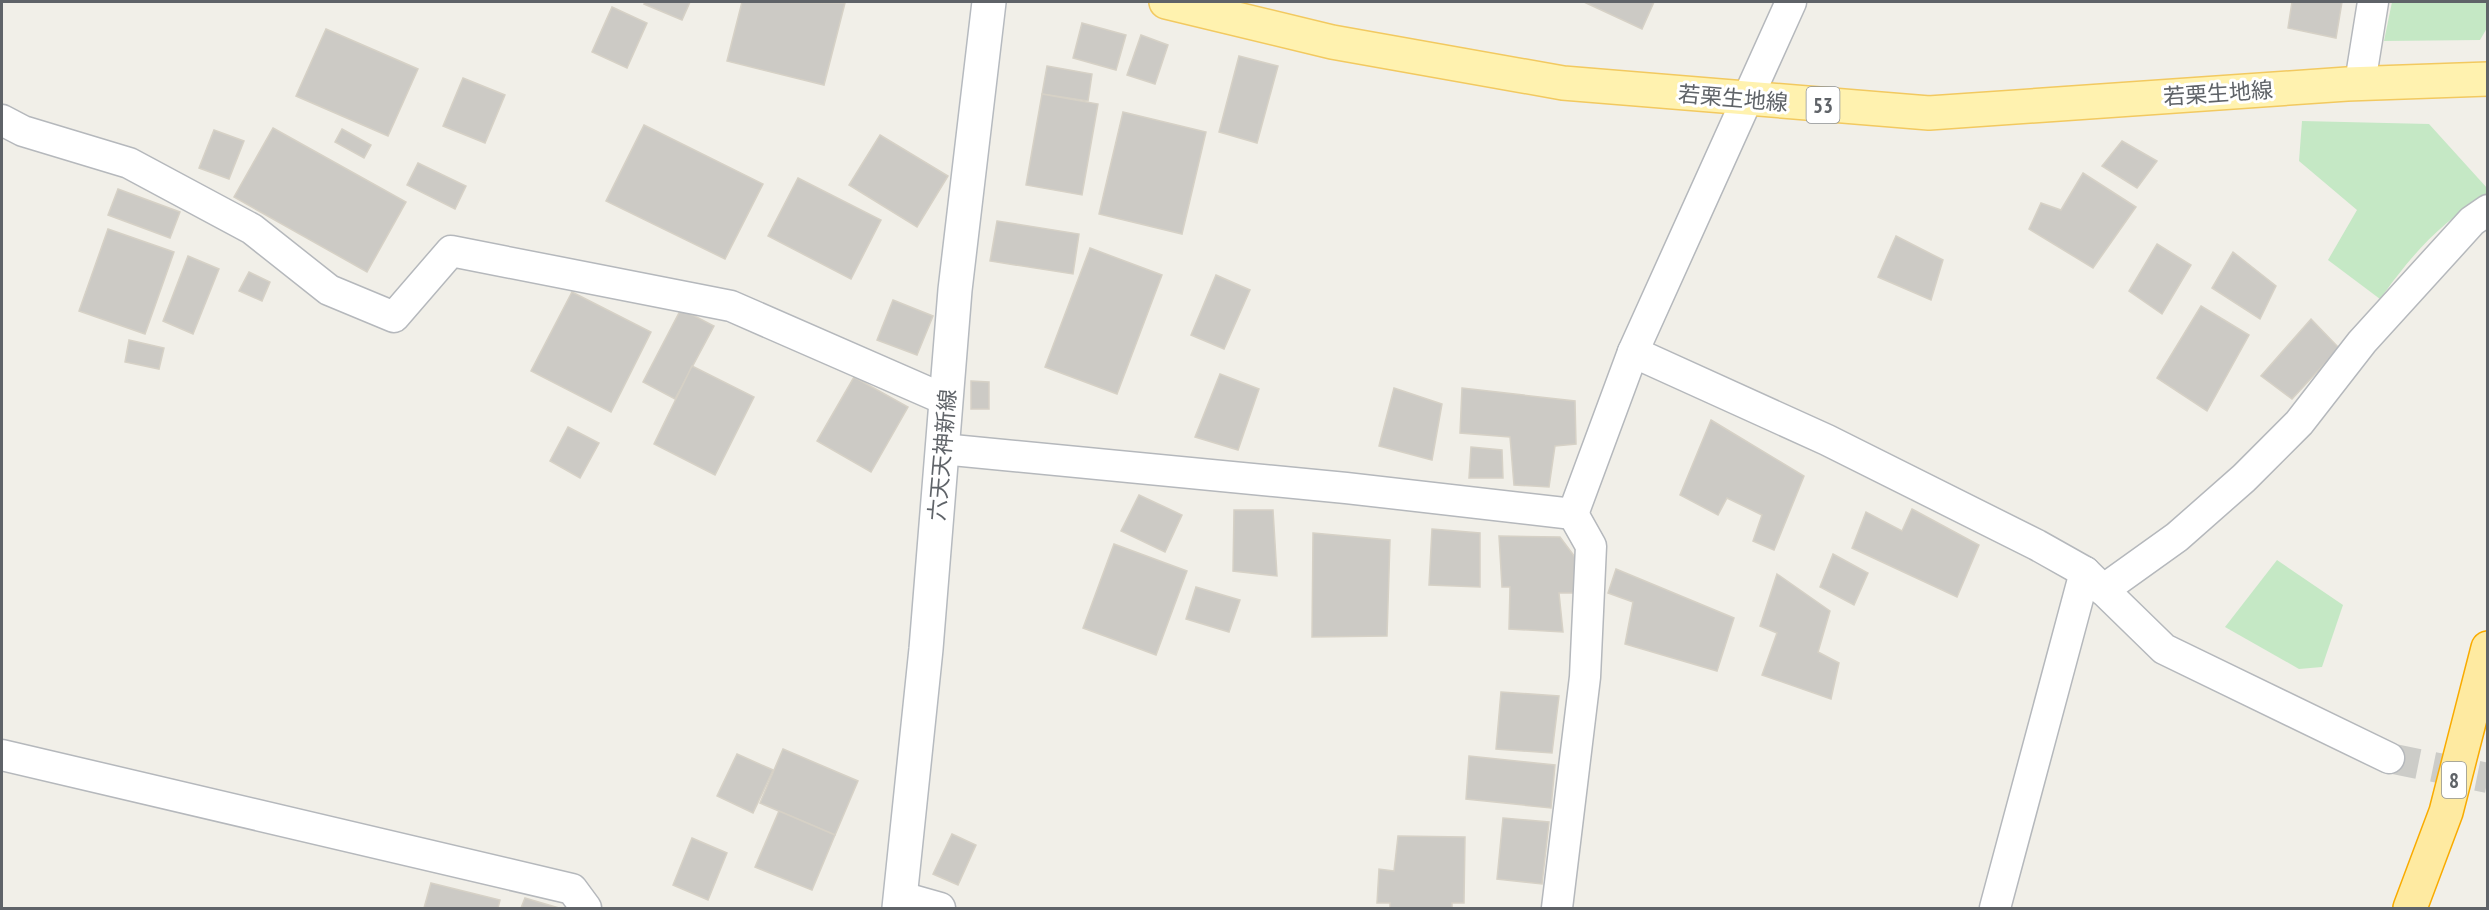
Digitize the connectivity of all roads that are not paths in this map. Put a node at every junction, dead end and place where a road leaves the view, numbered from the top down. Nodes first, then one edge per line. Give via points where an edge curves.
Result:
1 (989, 2) edge
2 (1166, 2) edge
3 (1791, 2) edge
4 (2373, 2) edge
5 (2487, 79) edge
6 (2360, 83) junction
7 (1744, 100) junction
8 (2, 120) edge
9 (2487, 210) edge
10 (1633, 352) junction
11 (946, 400) junction
12 (942, 449) junction
13 (1573, 514) junction
14 (2094, 581) junction
15 (2487, 648) edge
16 (2, 755) edge
17 (2389, 758) tunnel mouth
18 (900, 903) edge
19 (586, 909) edge
20 (940, 909) edge
21 (1557, 909) edge
22 (1995, 909) edge
23 (2410, 909) edge

1 - 11 main road, 六天天神新線
2 - 7 main road, 若栗生地線 / 53 via 1332,42 1563,83
3 - 7 street
4 - 6 street
5 - 6 main road, 若栗生地線 / 53
6 - 7 main road, 若栗生地線 / 53 via 1929,113
7 - 10 street
8 - 11 street via 23,131 129,162 252,229 329,290 394,317 451,251 732,306
9 - 14 street via 2472,220 2362,342 2299,423 2252,470 2177,537
10 - 13 street
10 - 14 street via 1827,440
11 - 12 main road, 六天天神新線
12 - 13 street
12 - 18 main road, 六天天神新線
13 - 21 street via 1591,546 1585,677
14 - 17 street via 2164,649
14 - 22 street
15 - 23 highway, 8 via 2446,812
16 - 19 street via 572,889
18 - 20 street

